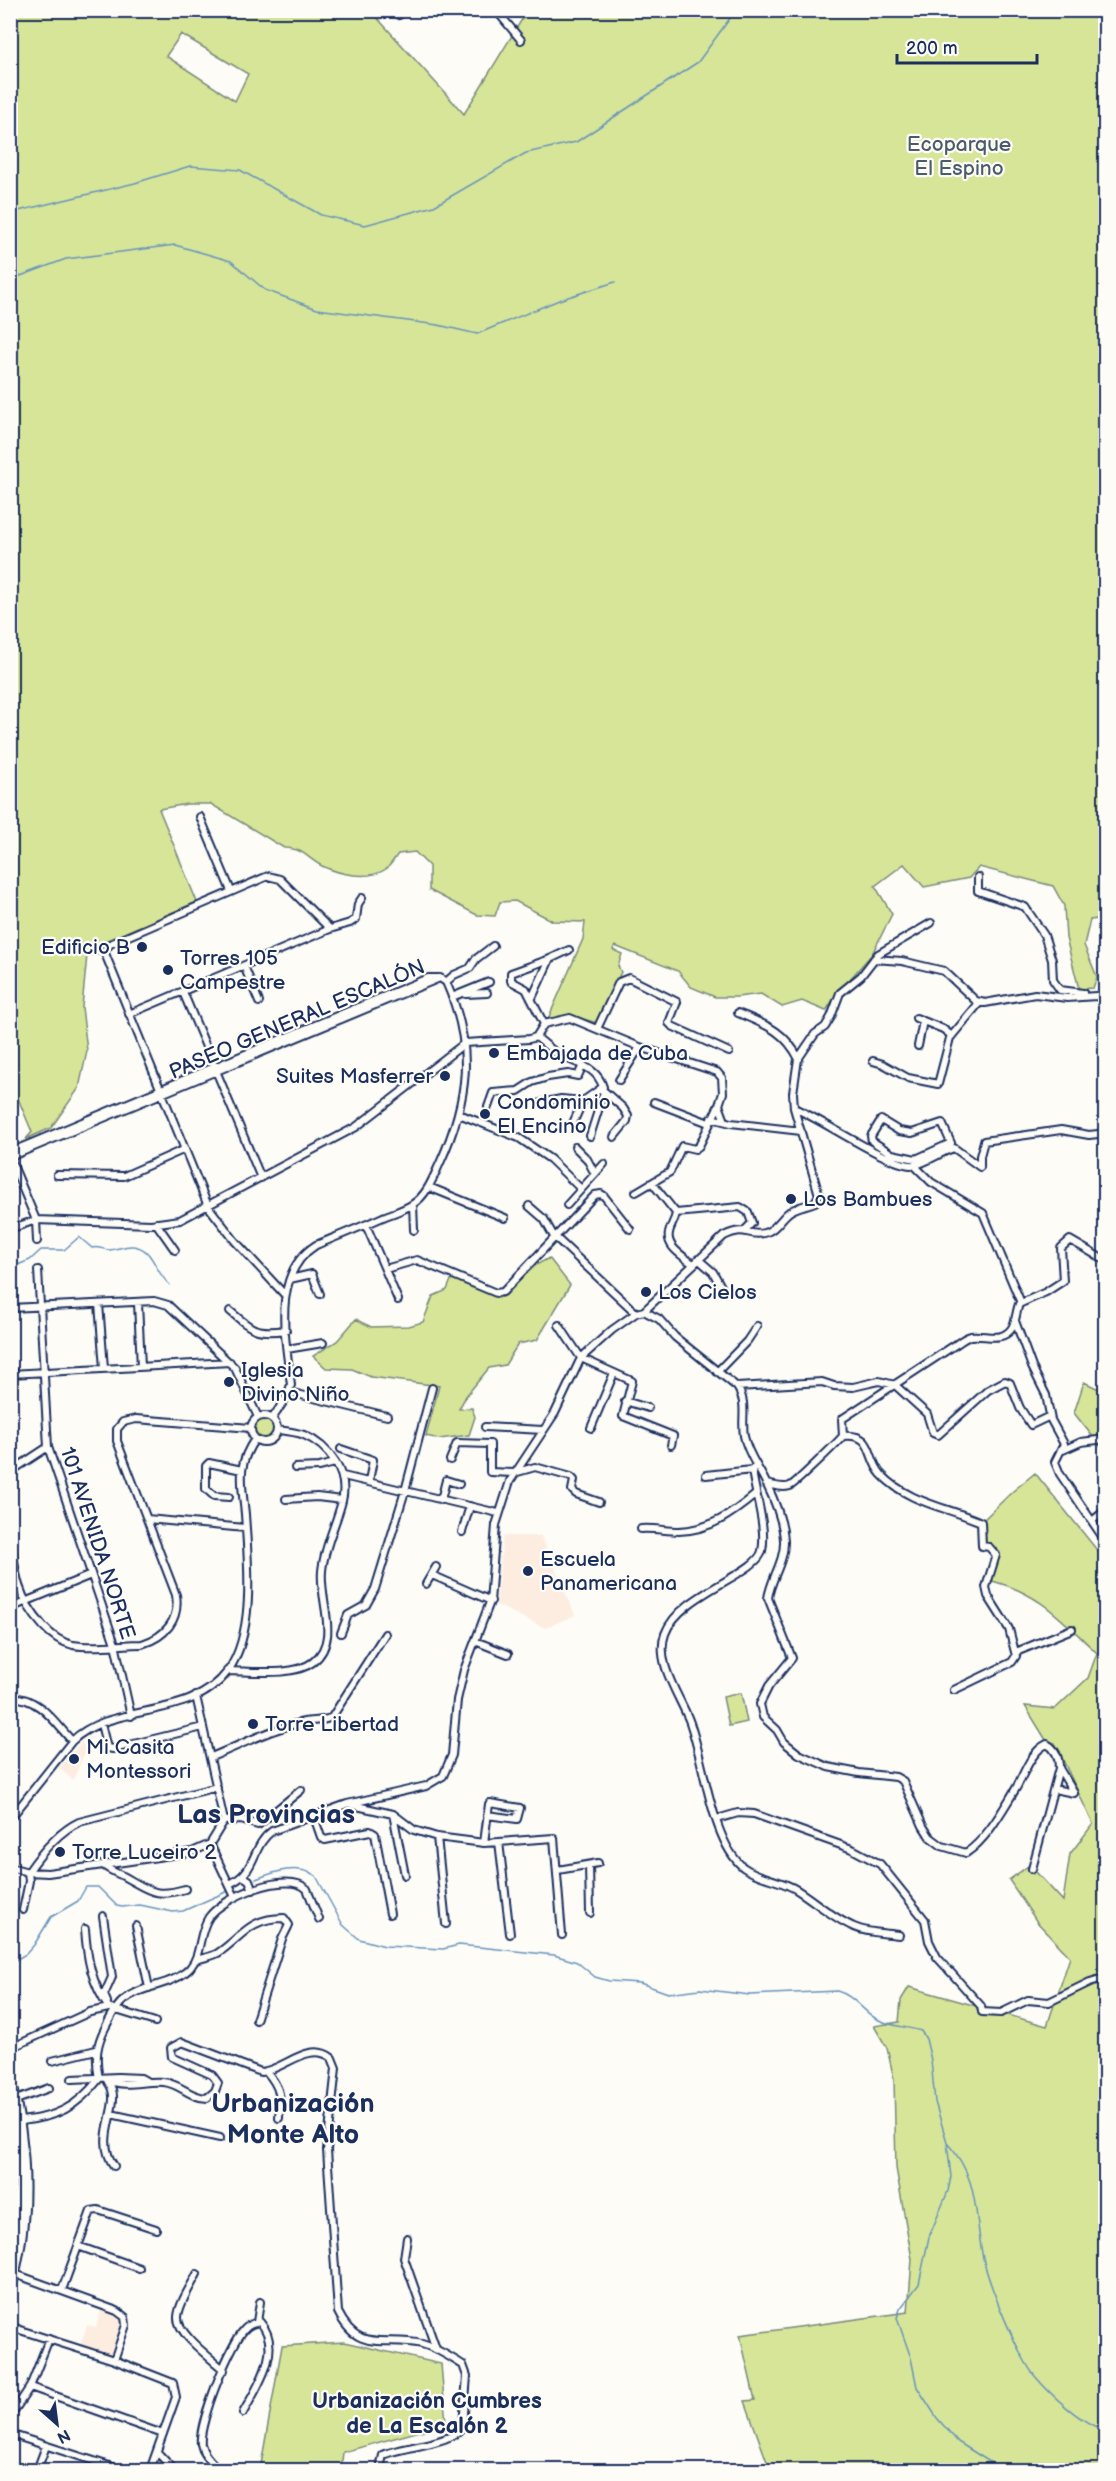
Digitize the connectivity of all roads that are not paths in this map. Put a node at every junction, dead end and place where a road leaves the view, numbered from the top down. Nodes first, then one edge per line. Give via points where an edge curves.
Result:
1 (394, 10) edge
2 (406, 10) edge
3 (496, 10) edge
4 (521, 40) dead end
5 (200, 817) dead end
6 (978, 877) dead end
7 (231, 891) junction
8 (362, 898) dead end
9 (931, 923) dead end
10 (330, 929) junction
11 (493, 946) dead end
12 (569, 951) dead end
13 (550, 959) junction
14 (874, 959) junction
15 (243, 966) junction
16 (443, 980) junction
17 (489, 982) dead end
18 (183, 992) junction
19 (463, 993) junction
20 (487, 993) dead end
21 (452, 997) junction
22 (1083, 997) junction
23 (532, 998) junction
24 (1106, 998) edge
25 (259, 1002) dead end
26 (980, 1002) junction
27 (738, 1013) dead end
28 (129, 1014) junction
29 (544, 1024) junction
30 (597, 1029) junction
31 (536, 1036) junction
32 (952, 1036) junction
33 (465, 1043) junction
34 (918, 1046) dead end
35 (640, 1047) junction
36 (729, 1052) dead end
37 (799, 1059) junction
38 (873, 1062) dead end
39 (583, 1065) junction
40 (215, 1069) junction
41 (619, 1080) dead end
42 (603, 1091) junction
43 (160, 1092) junction
44 (583, 1101) junction
45 (654, 1102) dead end
46 (541, 1103) dead end
47 (719, 1105) junction
48 (488, 1107) dead end
49 (794, 1108) junction
50 (459, 1114) junction
51 (710, 1121) junction
52 (725, 1121) junction
53 (573, 1123) dead end
54 (1106, 1130) edge
55 (801, 1131) junction
56 (590, 1136) dead end
57 (614, 1137) dead end
58 (575, 1147) dead end
59 (185, 1149) junction
60 (10, 1152) edge
61 (892, 1157) junction
62 (10, 1158) edge
63 (604, 1164) dead end
64 (914, 1165) junction
65 (595, 1173) junction
66 (57, 1175) dead end
67 (261, 1178) junction
68 (653, 1184) junction
69 (429, 1187) junction
70 (581, 1189) junction
71 (636, 1192) dead end
72 (414, 1204) junction
73 (567, 1204) dead end
74 (208, 1206) junction
75 (529, 1206) dead end
76 (676, 1213) junction
77 (505, 1218) dead end
78 (36, 1220) junction
79 (156, 1223) junction
80 (366, 1225) junction
81 (630, 1228) dead end
82 (10, 1229) edge
83 (414, 1230) dead end
84 (745, 1230) junction
85 (556, 1237) junction
86 (37, 1240) dead end
87 (175, 1250) dead end
88 (1106, 1261) edge
89 (695, 1262) junction
90 (385, 1269) junction
91 (38, 1270) dead end
92 (290, 1279) junction
93 (724, 1292) dead end
94 (284, 1294) junction
95 (320, 1294) dead end
96 (398, 1300) dead end
97 (138, 1303) junction
98 (1021, 1303) junction
99 (99, 1304) junction
100 (40, 1306) junction
101 (10, 1308) edge
102 (230, 1311) dead end
103 (644, 1311) junction
104 (636, 1313) junction
105 (1015, 1321) junction
106 (559, 1325) dead end
107 (757, 1326) dead end
108 (286, 1330) junction
109 (323, 1343) dead end
110 (287, 1349) junction
111 (581, 1358) junction
112 (230, 1362) junction
113 (141, 1367) junction
114 (104, 1368) junction
115 (44, 1371) junction
116 (717, 1372) junction
117 (614, 1373) junction
118 (10, 1374) edge
119 (895, 1385) junction
120 (736, 1387) junction
121 (432, 1388) dead end
122 (289, 1392) junction
123 (625, 1401) junction
124 (648, 1408) dead end
125 (387, 1416) dead end
126 (1050, 1416) junction
127 (258, 1417) junction
128 (272, 1419) junction
129 (485, 1426) dead end
130 (251, 1428) junction
131 (591, 1428) dead end
132 (277, 1430) junction
133 (543, 1430) junction
134 (843, 1436) junction
135 (255, 1439) junction
136 (1106, 1439) edge
137 (671, 1445) dead end
138 (48, 1447) junction
139 (341, 1449) dead end
140 (1063, 1450) junction
141 (450, 1460) dead end
142 (335, 1463) junction
143 (295, 1468) dead end
144 (754, 1468) junction
145 (242, 1470) junction
146 (10, 1472) edge
147 (514, 1473) junction
148 (706, 1475) dead end
149 (343, 1476) junction
150 (369, 1481) junction
151 (459, 1484) dead end
152 (766, 1484) junction
153 (405, 1491) junction
154 (755, 1495) junction
155 (229, 1497) dead end
156 (286, 1499) dead end
157 (342, 1500) junction
158 (441, 1500) junction
159 (599, 1502) dead end
160 (470, 1506) junction
161 (1106, 1510) edge
162 (498, 1513) junction
163 (147, 1519) junction
164 (1092, 1521) junction
165 (10, 1528) edge
166 (245, 1528) junction
167 (641, 1529) dead end
168 (462, 1532) dead end
169 (1106, 1542) edge
170 (436, 1568) dead end
171 (91, 1575) junction
172 (432, 1575) junction
173 (426, 1584) dead end
174 (491, 1600) junction
175 (24, 1603) junction
176 (10, 1608) edge
177 (1072, 1629) dead end
178 (341, 1633) dead end
179 (385, 1634) dead end
180 (475, 1641) junction
181 (115, 1644) junction
182 (1016, 1652) junction
183 (508, 1654) dead end
184 (227, 1671) junction
185 (954, 1690) dead end
186 (196, 1696) junction
187 (10, 1697) edge
188 (131, 1716) junction
189 (101, 1724) junction
190 (203, 1727) junction
191 (72, 1741) junction
192 (211, 1757) junction
193 (1059, 1768) junction
194 (217, 1787) junction
195 (1054, 1789) junction
196 (301, 1790) dead end
197 (347, 1804) junction
198 (393, 1814) junction
199 (487, 1815) junction
200 (314, 1817) junction
201 (10, 1819) edge
202 (717, 1819) junction
203 (224, 1821) junction
204 (437, 1837) junction
205 (499, 1842) junction
206 (484, 1843) junction
207 (210, 1844) junction
208 (598, 1863) dead end
209 (103, 1865) junction
210 (589, 1865) junction
211 (10, 1867) edge
212 (1032, 1869) dead end
213 (558, 1870) junction
214 (28, 1872) junction
215 (405, 1875) dead end
216 (244, 1877) junction
217 (229, 1884) junction
218 (185, 1889) dead end
219 (254, 1890) junction
220 (235, 1897) junction
221 (23, 1910) dead end
222 (590, 1913) dead end
223 (390, 1914) dead end
224 (103, 1916) dead end
225 (319, 1919) dead end
226 (446, 1924) dead end
227 (136, 1926) dead end
228 (84, 1929) dead end
229 (510, 1934) dead end
230 (562, 1935) dead end
231 (898, 1935) dead end
232 (195, 1960) junction
233 (1106, 1982) edge
234 (149, 1988) junction
235 (111, 2009) junction
236 (256, 2020) dead end
237 (155, 2022) dead end
238 (15, 2046) dead end
239 (96, 2050) junction
240 (52, 2061) dead end
241 (266, 2072) junction
242 (10, 2075) edge
243 (72, 2079) dead end
244 (103, 2079) junction
245 (49, 2088) dead end
246 (13, 2101) edge
247 (111, 2114) junction
248 (279, 2118) dead end
249 (15, 2121) edge
250 (220, 2138) dead end
251 (114, 2166) dead end
252 (156, 2229) dead end
253 (407, 2238) dead end
254 (78, 2246) junction
255 (139, 2268) dead end
256 (13, 2273) edge
257 (197, 2274) dead end
258 (62, 2290) junction
259 (10, 2291) edge
260 (260, 2302) dead end
261 (257, 2322) junction
262 (10, 2325) edge
263 (49, 2339) junction
264 (436, 2349) junction
265 (114, 2360) junction
266 (224, 2370) junction
267 (30, 2387) junction
268 (243, 2413) dead end
269 (10, 2417) edge
270 (163, 2433) junction
271 (10, 2434) edge
272 (46, 2446) junction
273 (157, 2452) junction
274 (37, 2470) edge
275 (122, 2470) edge
276 (150, 2470) edge
277 (174, 2470) edge
278 (219, 2470) edge
279 (384, 2470) edge

1 - 2 street via 399,15
3 - 4 street
5 - 7 street
6 - 22 street via 978,891 1025,907 1044,935 1053,980 1060,990 1083,993
7 - 10 street via 274,876
7 - 28 street via 104,949
8 - 10 street via 355,920
9 - 14 street
10 - 15 street
11 - 16 street, PASEO GENERAL ESCALÓN via 470,968
12 - 13 street
13 - 23 street
13 - 23 street via 511,974 511,981 526,988
14 - 26 street via 944,971 967,995
14 - 37 street via 840,993 825,1027 815,1034
15 - 18 street
15 - 25 street
16 - 21 street
16 - 40 street, PASEO GENERAL ESCALÓN via 429,978
17 - 19 street
18 - 28 street
18 - 40 street
19 - 20 street
19 - 21 street
21 - 33 street
22 - 24 street
22 - 26 street via 1035,994
23 - 29 street
26 - 32 street
27 - 37 street via 781,1033
28 - 43 street
29 - 30 street via 570,1018
29 - 31 street
30 - 35 street
30 - 36 street via 619,982 628,978 677,1002 669,1023 672,1026
31 - 33 street
31 - 39 street via 555,1052
32 - 34 street via 920,1019
32 - 38 street via 938,1084 908,1078
33 - 50 street
33 - 67 street via 365,1121
35 - 41 street
35 - 47 street via 717,1072 723,1084
37 - 49 street
39 - 42 street via 600,1078
39 - 48 street via 578,1076 548,1077 518,1091 494,1093
40 - 43 street, PASEO GENERAL ESCALÓN
40 - 67 street
42 - 44 street
42 - 56 street
42 - 57 street via 628,1116
43 - 59 street
43 - 60 street, PASEO GENERAL ESCALÓN
43 - 62 street, PASEO GENERAL ESCALÓN
44 - 46 street via 561,1099
44 - 53 street
45 - 51 street
47 - 51 street
47 - 52 street
49 - 55 street
49 - 61 street
50 - 69 street
50 - 70 street via 519,1138 550,1159
51 - 52 street
51 - 68 street via 699,1146 682,1146 670,1172
52 - 55 street
54 - 64 street via 1089,1135 1061,1130 984,1141 981,1167 954,1148
55 - 84 street via 819,1195 815,1202 799,1206 769,1231 762,1234
58 - 65 street
59 - 66 street via 124,1176
59 - 74 street
61 - 61 street via 872,1141 881,1120 899,1131 912,1133 942,1123 951,1143 918,1158
61 - 64 street
62 - 78 street
63 - 65 street
64 - 98 street via 931,1182 983,1213
65 - 70 street
67 - 74 street
68 - 71 street
68 - 76 street
69 - 72 street
69 - 77 street
70 - 73 street
72 - 80 street
72 - 83 street
74 - 79 street via 180,1220
74 - 94 street
75 - 85 street
76 - 84 street via 740,1207 748,1212 752,1223
76 - 89 street via 668,1240
78 - 79 street
78 - 82 street
78 - 86 street
79 - 87 street
80 - 90 street
80 - 92 street via 310,1249
81 - 85 street via 601,1194 595,1195
84 - 89 street via 724,1236
85 - 90 street via 503,1292 496,1293 417,1260
85 - 104 street
88 - 98 street via 1070,1240 1061,1248 1063,1281
89 - 93 street via 713,1272
89 - 103 street
90 - 96 street
91 - 100 street, 101 AVENIDA NORTE
92 - 94 street
92 - 95 street via 312,1274
94 - 108 street
97 - 99 street
97 - 112 street via 154,1301 168,1305
97 - 113 street
98 - 105 street
99 - 100 street
99 - 114 street
100 - 101 street
100 - 115 street, 101 AVENIDA NORTE
102 - 108 street via 260,1331
103 - 104 street
103 - 116 street via 659,1319
104 - 111 street
105 - 119 street via 1007,1333 999,1336 968,1337
105 - 126 street via 1046,1395
106 - 111 street
107 - 116 street
108 - 110 street
109 - 110 street
110 - 122 street
111 - 117 street
111 - 133 street
112 - 113 street
112 - 127 street
113 - 114 street
114 - 115 street
115 - 118 street
115 - 138 street, 101 AVENIDA NORTE
116 - 120 street
117 - 123 street via 632,1381
117 - 131 street
119 - 120 street via 879,1381 853,1387 822,1382
119 - 126 street via 927,1414 934,1434 941,1433 1002,1381 1010,1383 1031,1425
119 - 134 street via 842,1419
120 - 144 street via 743,1398 744,1436
121 - 153 street
122 - 125 street
122 - 128 street
123 - 124 street
123 - 137 street via 622,1416 674,1436
126 - 140 street via 1064,1444
127 - 128 street
127 - 130 street
128 - 132 street
129 - 133 street
130 - 135 street
130 - 163 street via 136,1419 120,1425 117,1441
132 - 135 street via 267,1442
132 - 142 street via 312,1439
133 - 147 street
134 - 152 street via 793,1485 786,1488
134 - 182 street via 864,1440 880,1473 918,1500 981,1522 982,1546 996,1555 986,1587 988,1596 1009,1629
135 - 145 street via 245,1455
136 - 140 street via 1081,1442
138 - 146 street
138 - 171 street, 101 AVENIDA NORTE
139 - 150 street via 373,1460
140 - 164 street via 1055,1462 1068,1490
141 - 147 street via 457,1443 490,1444 490,1472
142 - 143 street
142 - 149 street
144 - 148 street
144 - 152 street
144 - 154 street
145 - 155 street via 209,1463 206,1466 206,1489 213,1496
145 - 166 street
147 - 159 street via 535,1467 571,1477 576,1494
147 - 162 street
149 - 150 street
149 - 157 street
150 - 153 street
151 - 158 street via 446,1480
152 - 193 street via 784,1540 783,1555 768,1598 792,1658 765,1692 760,1710 784,1742 799,1754 828,1767 903,1781 930,1837 942,1846 966,1853 983,1838 1041,1747 1047,1744 1054,1749
153 - 158 street
153 - 178 street via 375,1589 366,1605 348,1614
154 - 167 street via 712,1524 679,1531
154 - 202 street via 763,1541 758,1561 684,1608 664,1636 663,1658 689,1721
156 - 157 street
157 - 184 street via 322,1569 328,1634 320,1654 293,1671
158 - 160 street
160 - 162 street
160 - 168 street
161 - 164 street
162 - 174 street
163 - 166 street
163 - 181 street via 176,1595 176,1610 171,1625 160,1637 142,1644
164 - 169 street
165 - 175 street via 12,1558
166 - 184 street via 247,1624 238,1653
170 - 172 street
171 - 175 street
171 - 181 street, 101 AVENIDA NORTE
172 - 173 street
172 - 174 street
174 - 180 street
175 - 176 street
175 - 181 street via 63,1642 81,1646
177 - 182 street
179 - 192 street via 332,1717 304,1722
180 - 183 street
180 - 197 street via 459,1690 452,1755 442,1776 426,1786
181 - 188 street, 101 AVENIDA NORTE
182 - 185 street via 1012,1662
184 - 186 street
186 - 188 street
186 - 190 street
187 - 191 street via 36,1702
188 - 189 street
189 - 190 street via 104,1742 113,1749
189 - 191 street
190 - 192 street
191 - 201 street
192 - 194 street
193 - 195 street
193 - 195 street via 1074,1793
194 - 203 street
194 - 214 street via 79,1822 65,1830
195 - 212 street
196 - 203 street via 258,1825 242,1820
197 - 198 street
197 - 200 street
198 - 204 street via 414,1830
198 - 215 street
199 - 199 street via 490,1803 520,1808 515,1820
199 - 206 street
200 - 216 street via 264,1836
200 - 223 street via 325,1840 370,1831 375,1834
202 - 231 street via 732,1856 756,1875 795,1888 855,1928
202 - 233 street via 738,1813 754,1814 852,1849 880,1864 926,1920 929,1941 937,1957 981,2006 982,2012 1001,2013 1028,2000 1049,2002 1096,1980
203 - 207 street
204 - 206 street
204 - 226 street
205 - 206 street
205 - 213 street via 552,1837
205 - 229 street
207 - 209 street via 192,1852
207 - 217 street
208 - 210 street
209 - 214 street
209 - 218 street via 158,1894
210 - 213 street
210 - 222 street
211 - 214 street
213 - 230 street
214 - 221 street
216 - 217 street
216 - 219 street
217 - 220 street
219 - 220 street
219 - 225 street via 283,1881 302,1884
220 - 232 street via 210,1916 202,1930
224 - 235 street via 112,1977 104,1995
227 - 234 street
228 - 235 street via 91,1975
232 - 234 street via 177,1978
232 - 236 street via 216,1954 244,1930 284,1917 289,1925
234 - 235 street
235 - 237 street
235 - 238 street via 90,2012
235 - 239 street
239 - 240 street
239 - 244 street
241 - 244 street via 182,2042 171,2048 172,2057 212,2075 218,2083 212,2095 200,2098 169,2083 139,2085
241 - 248 street via 281,2098
241 - 264 street via 305,2054 320,2052 332,2058 336,2068 327,2150 335,2283 338,2312 344,2324 368,2341 420,2343
242 - 246 main road
243 - 244 street
244 - 247 street via 114,2094
244 - 249 street via 63,2111 45,2118
245 - 246 street
246 - 249 main road
247 - 250 street
247 - 251 street via 105,2141
249 - 256 main road via 20,2182
252 - 254 street via 91,2211
253 - 264 street via 404,2258
254 - 255 street
254 - 258 street
256 - 258 street
256 - 259 main road
257 - 266 street via 180,2312 180,2325
258 - 265 street via 125,2317
260 - 261 street
261 - 266 street via 246,2327
261 - 268 street via 266,2328 268,2360
262 - 263 street
263 - 265 street
263 - 267 street
264 - 279 street via 463,2365 467,2376 460,2432 395,2449 383,2455
265 - 270 street via 173,2383 177,2397
266 - 278 street via 216,2383 201,2442 207,2458
267 - 269 street
267 - 270 street
270 - 273 street
271 - 272 street
272 - 274 street
272 - 275 street
273 - 276 street
273 - 277 street

